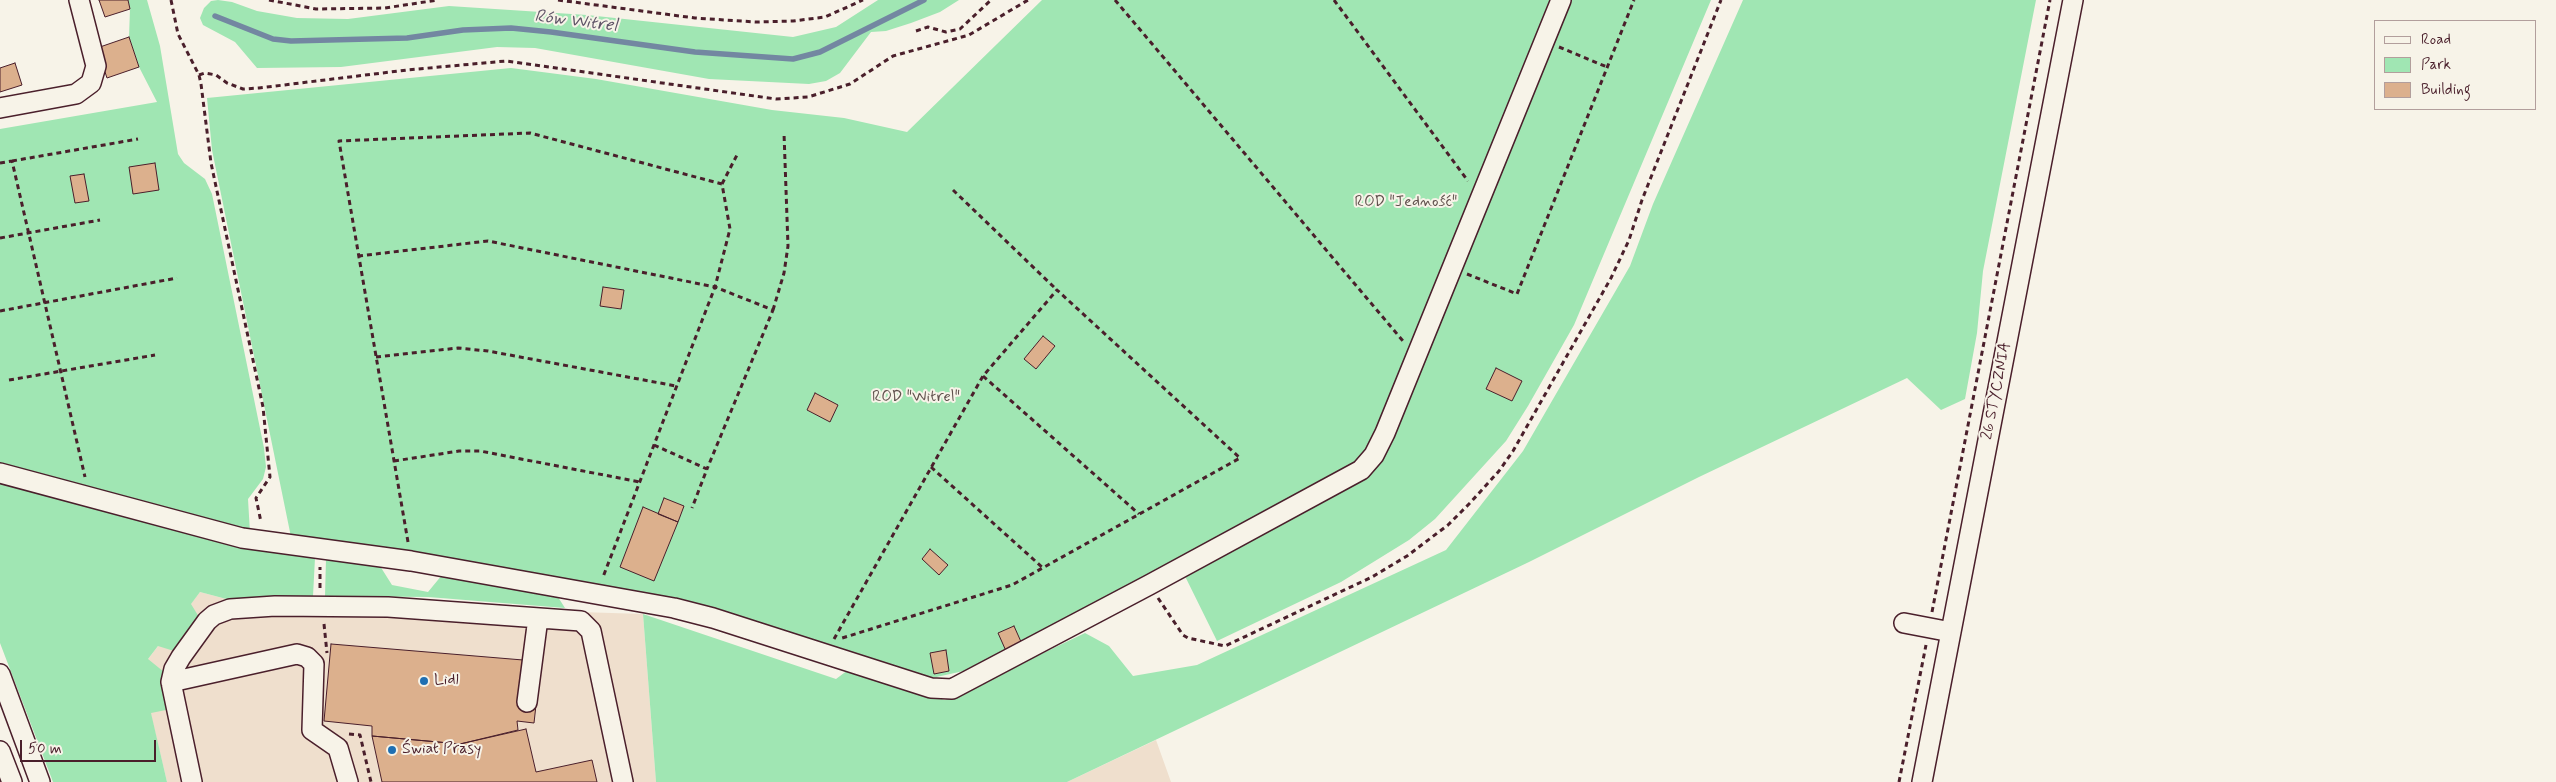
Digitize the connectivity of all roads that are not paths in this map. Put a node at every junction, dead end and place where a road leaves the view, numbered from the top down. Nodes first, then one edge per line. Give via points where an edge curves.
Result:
1 (79, 0) edge
2 (1561, 0) edge
3 (2073, 0) edge
4 (0, 108) edge
5 (0, 473) edge
6 (538, 618) junction
7 (1904, 623) dead end
8 (1951, 632) junction
9 (0, 674) edge
10 (171, 682) junction
11 (527, 702) dead end
12 (0, 751) edge
13 (12, 782) edge
14 (40, 782) edge
15 (192, 782) edge
16 (348, 782) edge
17 (623, 782) edge
18 (1922, 782) edge

1 - 4 street via 96,66 91,83 76,94
2 - 5 street via 1374,455 1360,470 952,689 931,688 829,648 674,608 411,561 242,538
3 - 8 street, 26 STYCZNIA
6 - 10 street via 416,608 320,606 230,609 214,615 181,657
6 - 11 street
6 - 17 street via 581,621 591,632
7 - 8 street
8 - 18 street, 26 STYCZNIA
9 - 14 street
10 - 15 street
10 - 16 street via 297,654 308,657 314,664 312,730 338,748
12 - 13 street

